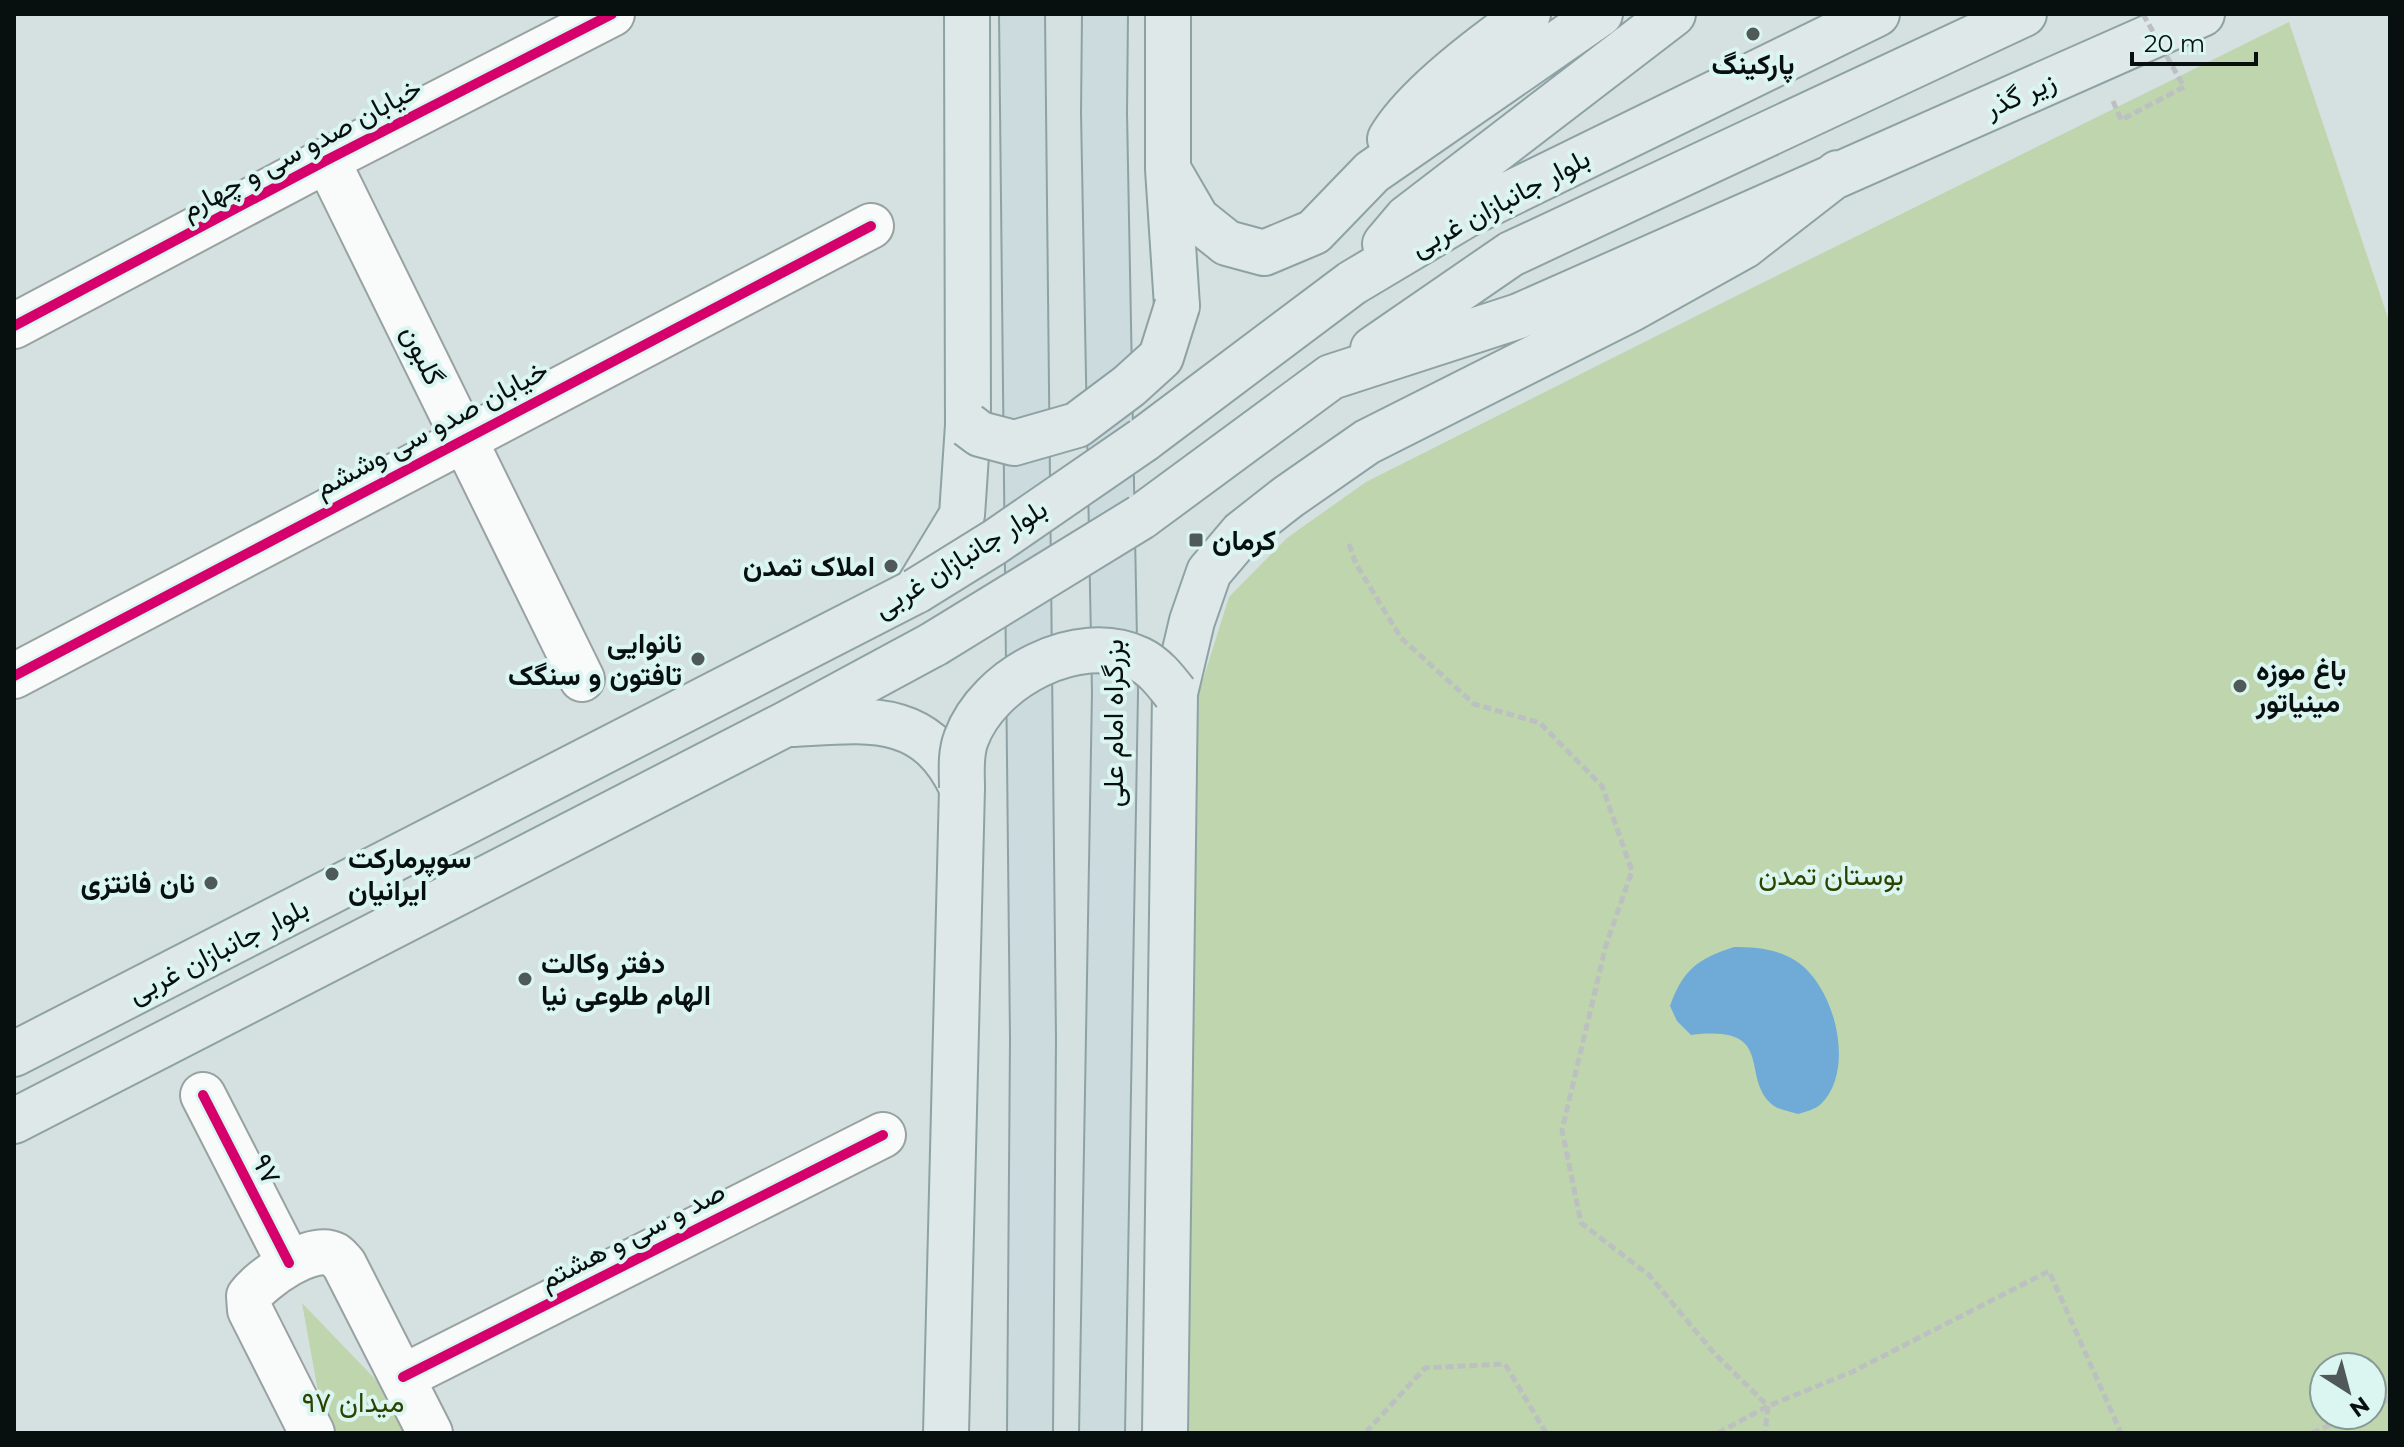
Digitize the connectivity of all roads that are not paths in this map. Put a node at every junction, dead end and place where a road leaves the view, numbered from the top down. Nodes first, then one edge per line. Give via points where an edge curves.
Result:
1 (612, 14) edge
2 (967, 14) edge
3 (1022, 14) edge
4 (1105, 14) edge
5 (1168, 14) edge
6 (1528, 14) edge
7 (1600, 14) edge
8 (1673, 14) edge
9 (1877, 14) edge
10 (2024, 14) edge
11 (2202, 14) edge
12 (327, 160) junction
13 (1168, 169) junction
14 (1372, 172) junction
15 (1838, 173) junction
16 (871, 226) dead end
17 (1352, 283) junction
18 (14, 326) edge
19 (1331, 377) junction
20 (968, 425) junction
21 (464, 438) junction
22 (916, 591) junction
23 (14, 676) edge
24 (582, 679) dead end
25 (1175, 693) junction
26 (784, 725) junction
27 (962, 788) junction
28 (14, 1054) edge
29 (203, 1095) dead end
30 (14, 1121) edge
31 (883, 1135) dead end
32 (289, 1263) junction
33 (403, 1377) junction
34 (306, 1431) edge
35 (430, 1433) edge
36 (946, 1433) edge
37 (1030, 1433) edge
38 (1102, 1433) edge
39 (1165, 1433) edge

1 - 12 street, خیابان صدو سی و چهارم
2 - 20 main road
3 - 37 highway via 1033,1039
4 - 38 highway, بزرگراه امام علی via 1115,693
5 - 13 main road
6 - 14 main road via 1444,79 1396,129
7 - 14 main road
8 - 17 main road via 1407,218
9 - 17 main road, بلوار جانبازان غربی via 1466,215
10 - 19 main road, بلوار جانبازان غربی via 1511,254
11 - 15 main road, زیر گذر
12 - 18 street, خیابان صدو سی و چهارم
12 - 21 street, گلبون
13 - 14 main road via 1197,219 1227,243 1264,253 1314,232
13 - 20 main road, bridge via 1177,306 1161,357 1077,425 1014,443 980,434
15 - 19 main road, بلوار جانبازان غربی via 1519,316
15 - 25 main road via 1744,246 1367,442 1242,533 1209,572
16 - 21 street, خیابان صدو سی وششم
17 - 22 main road, بلوار جانبازان غربی, bridge via 1143,440
19 - 26 main road, بلوار جانبازان غربی, bridge via 1141,517 934,644
20 - 22 main road via 962,515
21 - 23 street, خیابان صدو سی وششم
21 - 24 street, گلبون
22 - 28 main road, بلوار جانبازان غربی
25 - 27 main road, bridge via 1139,659 1099,649 1042,663 1015,679 979,718 966,739
25 - 39 main road
26 - 27 main road via 884,722 905,728 946,757
26 - 30 main road, بلوار جانبازان غربی
27 - 36 main road
29 - 32 street, ۹۷
31 - 33 street, صد و سی و هشتم
32 - 33 street via 320,1252 334,1254 344,1264
32 - 34 street via 259,1283 249,1296 250,1310
33 - 35 street

